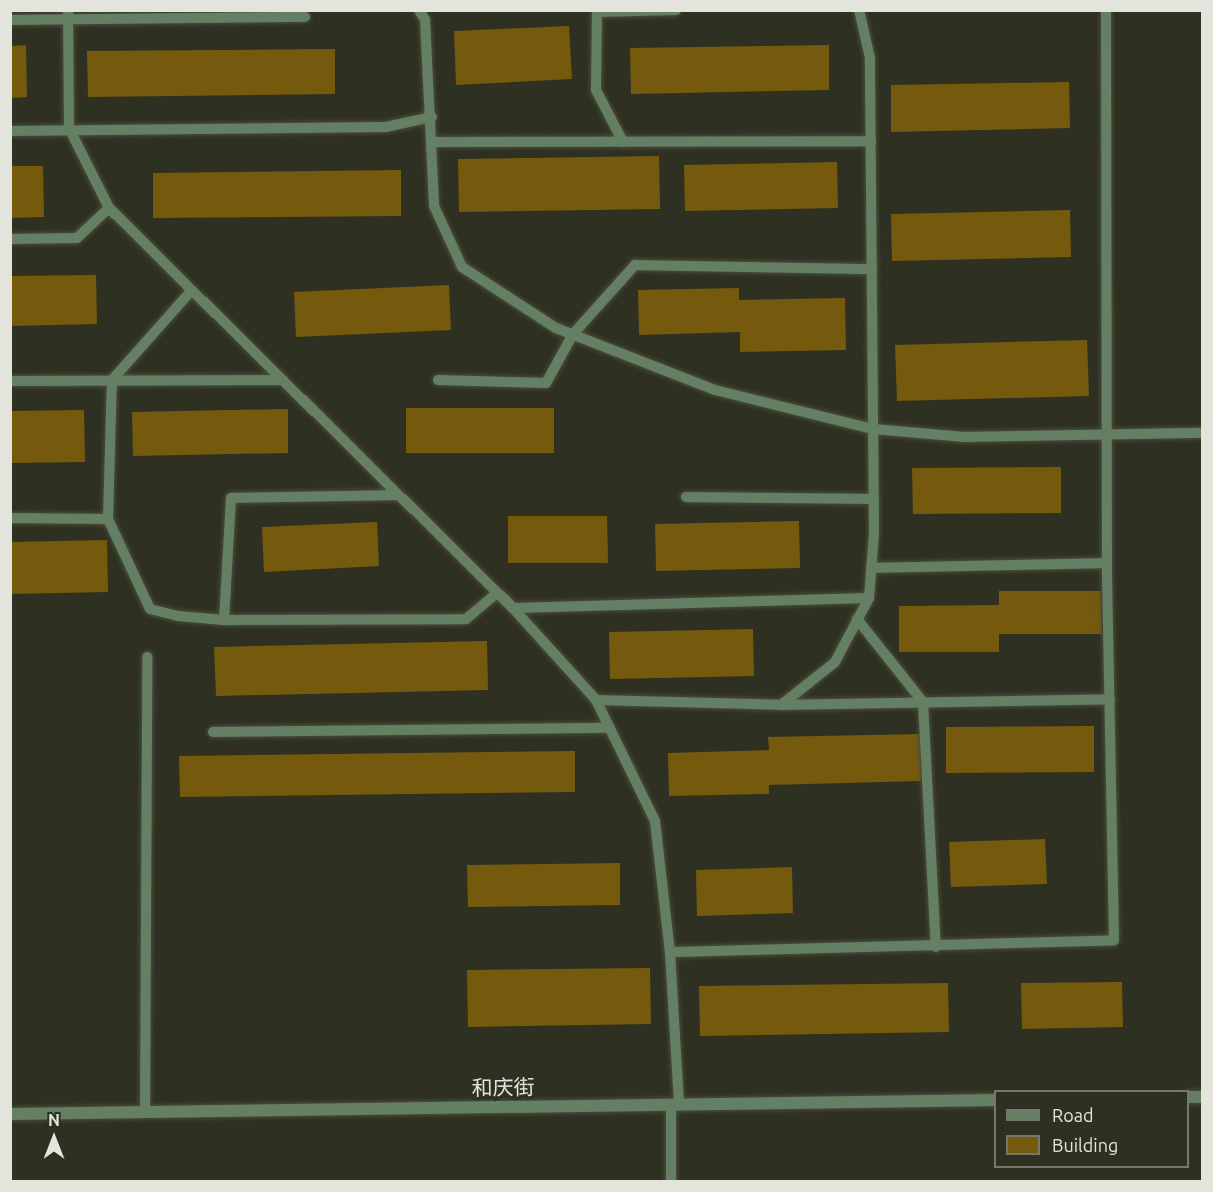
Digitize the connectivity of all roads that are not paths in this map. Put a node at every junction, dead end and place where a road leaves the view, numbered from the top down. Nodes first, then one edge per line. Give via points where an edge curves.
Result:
1 (419, 10) edge
2 (676, 10) edge
3 (859, 10) edge
4 (1106, 10) edge
5 (68, 15) edge
6 (305, 17) dead end
7 (10, 20) edge
8 (432, 117) junction
9 (69, 128) junction
10 (10, 131) edge
11 (871, 141) junction
12 (433, 142) junction
13 (623, 142) junction
14 (109, 208) junction
15 (10, 239) edge
16 (872, 269) junction
17 (192, 290) junction
18 (573, 334) junction
19 (112, 380) junction
20 (283, 380) junction
21 (438, 380) dead end
22 (10, 381) edge
23 (873, 429) junction
24 (1203, 432) edge
25 (1109, 434) junction
26 (398, 495) junction
27 (686, 497) dead end
28 (874, 499) junction
29 (10, 518) edge
30 (108, 519) junction
31 (1107, 563) junction
32 (871, 568) junction
33 (497, 593) junction
34 (869, 598) junction
35 (513, 608) junction
36 (857, 619) junction
37 (224, 620) junction
38 (147, 657) dead end
39 (1110, 699) junction
40 (596, 700) junction
41 (923, 702) junction
42 (782, 705) junction
43 (610, 728) junction
44 (213, 732) dead end
45 (936, 946) junction
46 (670, 952) junction
47 (994, 1100) edge
48 (675, 1105) junction
49 (145, 1112) junction
50 (10, 1114) edge
51 (671, 1182) edge

1 - 8 lane via 425,20
2 - 13 lane via 597,12 596,90
3 - 11 lane via 870,58
4 - 25 lane
5 - 6 lane
5 - 7 lane
5 - 9 lane
8 - 9 lane via 386,127
8 - 12 lane
9 - 10 lane
9 - 14 lane
11 - 13 lane
11 - 16 lane
12 - 13 lane
12 - 18 lane via 434,206 462,267 556,328
14 - 15 lane via 77,238
14 - 17 lane
16 - 18 lane via 635,265
16 - 23 lane
17 - 19 lane
17 - 20 lane
18 - 21 lane via 546,383
18 - 23 lane via 715,390
19 - 20 lane
19 - 22 lane
19 - 30 lane
20 - 26 lane
23 - 25 lane via 965,437
23 - 28 lane
24 - 25 lane
25 - 31 lane
26 - 33 lane
26 - 37 lane via 231,498
27 - 28 lane
28 - 32 lane
29 - 30 lane
30 - 37 lane via 150,609
31 - 32 lane
31 - 39 lane
32 - 34 lane
33 - 35 lane
33 - 37 lane via 466,620
34 - 35 lane
34 - 36 lane
35 - 40 lane
36 - 41 lane
36 - 42 lane via 835,662
38 - 49 lane
39 - 41 lane
39 - 45 lane via 1114,940
40 - 42 lane
40 - 43 lane
41 - 42 lane
41 - 45 lane
43 - 44 lane
43 - 46 lane via 655,821
45 - 46 lane
46 - 48 lane
47 - 48 street, 和庆街
48 - 49 street, 和庆街
48 - 51 lane
49 - 50 street, 和庆街

